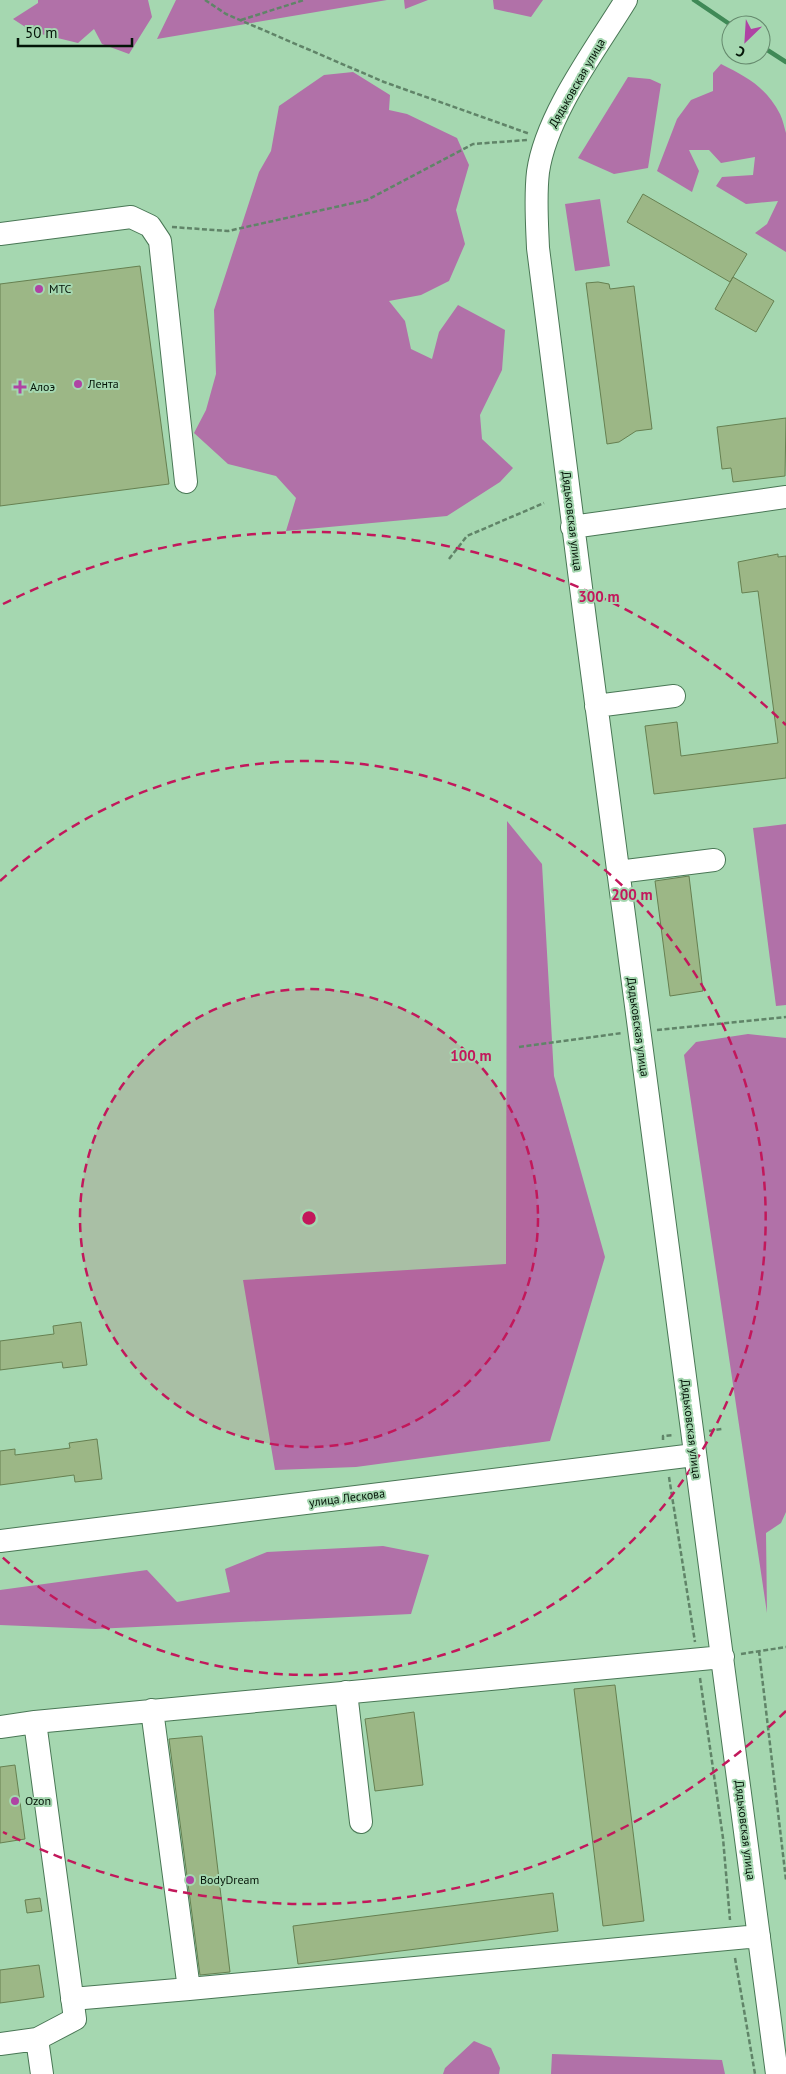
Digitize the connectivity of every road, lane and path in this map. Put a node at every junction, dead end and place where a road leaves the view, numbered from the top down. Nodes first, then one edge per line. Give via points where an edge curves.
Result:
1 (205, 0) edge
2 (304, 0) edge
3 (626, 0) edge
4 (240, 20) junction
5 (546, 140) junction
6 (150, 226) junction
7 (0, 234) edge
8 (186, 482) dead end
9 (786, 497) edge
10 (544, 503) dead end
11 (572, 527) junction
12 (449, 559) dead end
13 (674, 696) dead end
14 (596, 706) junction
15 (714, 860) dead end
16 (618, 872) junction
17 (663, 1436) dead end
18 (694, 1455) junction
19 (666, 1458) junction
20 (0, 1541) edge
21 (786, 1647) edge
22 (759, 1651) junction
23 (723, 1657) junction
24 (697, 1659) junction
25 (346, 1692) junction
26 (152, 1710) junction
27 (35, 1722) junction
28 (0, 1727) edge
29 (361, 1822) dead end
30 (786, 1880) edge
31 (759, 1936) junction
32 (731, 1939) junction
33 (188, 1989) junction
34 (72, 1998) junction
35 (38, 2039) junction
36 (0, 2044) edge
37 (42, 2074) edge
38 (755, 2074) edge
39 (777, 2074) edge

1 - 4 path
2 - 4 path
3 - 5 street, Дядьковская улица via 562,105
4 - 5 path via 384,82
5 - 6 path via 473,144 367,200 228,231
5 - 11 street, Дядьковская улица via 538,171 538,248
6 - 7 street via 131,217
6 - 8 street via 160,242
9 - 11 street
10 - 12 path via 467,536
11 - 14 street, Дядьковская улица
13 - 14 street
14 - 16 street, Дядьковская улица
15 - 16 street
16 - 18 street, Дядьковская улица
17 - 19 path
18 - 19 street, улица Лескова
18 - 23 street, Дядьковская улица
19 - 20 street, улица Лескова
19 - 24 path
21 - 22 path
22 - 23 path
22 - 30 path
23 - 24 street
23 - 31 street, Дядьковская улица
24 - 25 street
24 - 32 path via 724,1838
25 - 26 street
25 - 29 street
26 - 27 street
26 - 33 street
27 - 28 street
27 - 34 street
31 - 32 street
31 - 39 street, Дядьковская улица
32 - 33 street
32 - 38 path
33 - 34 street
34 - 35 street via 75,2020
35 - 36 street
35 - 37 street

